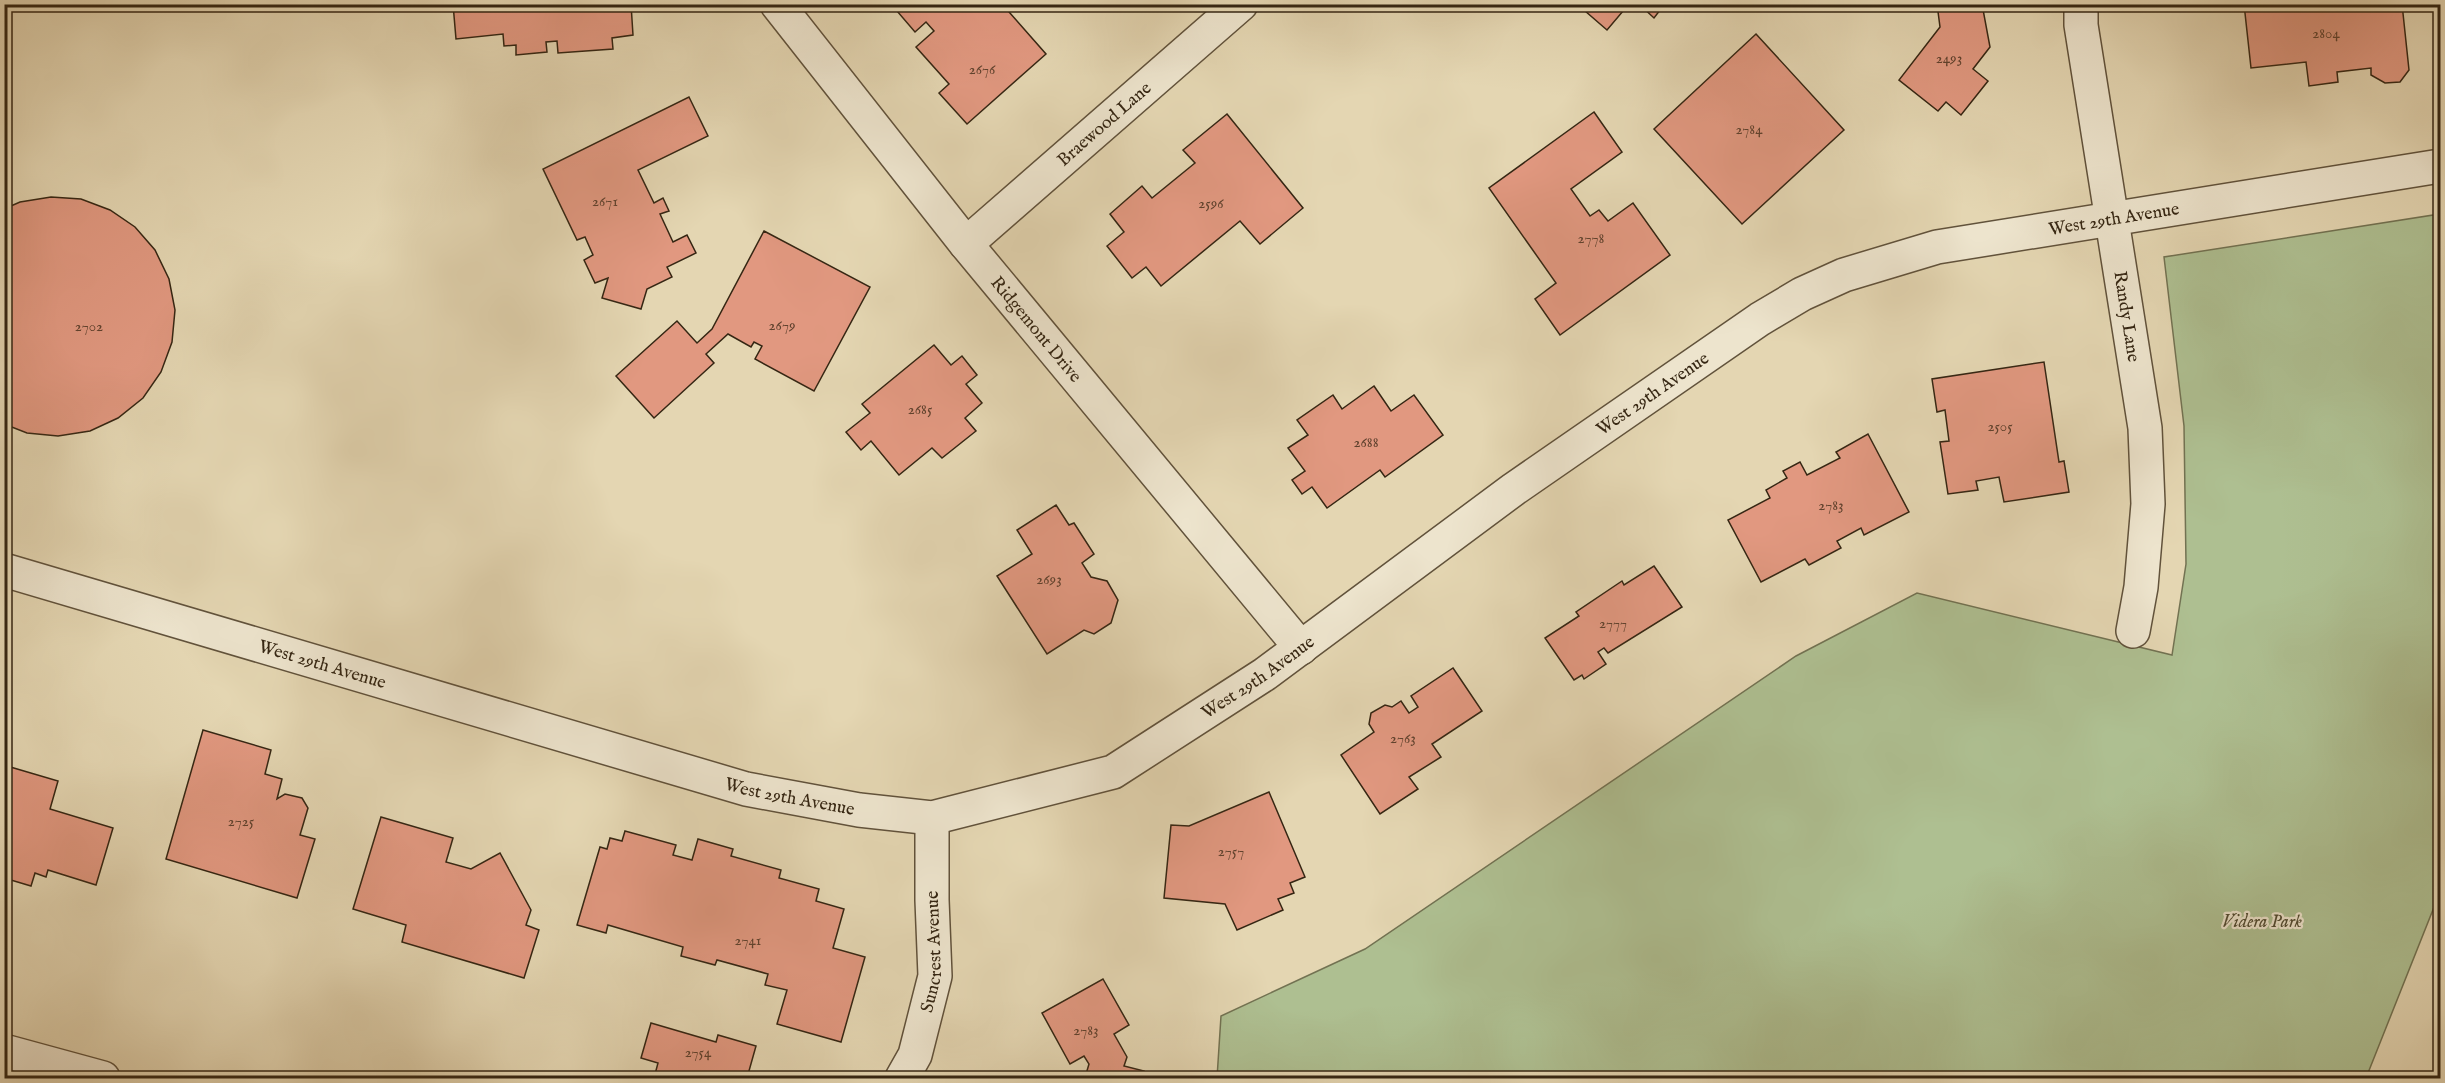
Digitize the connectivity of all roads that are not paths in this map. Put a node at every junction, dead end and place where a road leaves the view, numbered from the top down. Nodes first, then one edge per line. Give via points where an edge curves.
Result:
1 (777, 4) edge
2 (1240, 4) edge
3 (2081, 4) edge
4 (2440, 166) edge
5 (2113, 217) junction
6 (966, 244) junction
7 (4, 570) edge
8 (2133, 631) dead end
9 (1301, 648) junction
10 (932, 818) junction
11 (4, 1051) edge
12 (103, 1078) edge
13 (902, 1078) edge

1 - 6 street, Ridgemont Drive
2 - 6 street, Braewood Lane
3 - 5 street, Randy Lane
4 - 5 street, West 29th Avenue
5 - 8 street, Randy Lane via 2147,460 2145,549
5 - 9 street, West 29th Avenue via 1937,247 1844,275 1802,294 1760,318 1514,489
6 - 9 street, Ridgemont Drive
7 - 10 street, West 29th Avenue via 746,789 859,810
9 - 10 street, West 29th Avenue via 1113,772
10 - 13 street, Suncrest Avenue via 935,976 915,1055
11 - 12 street

